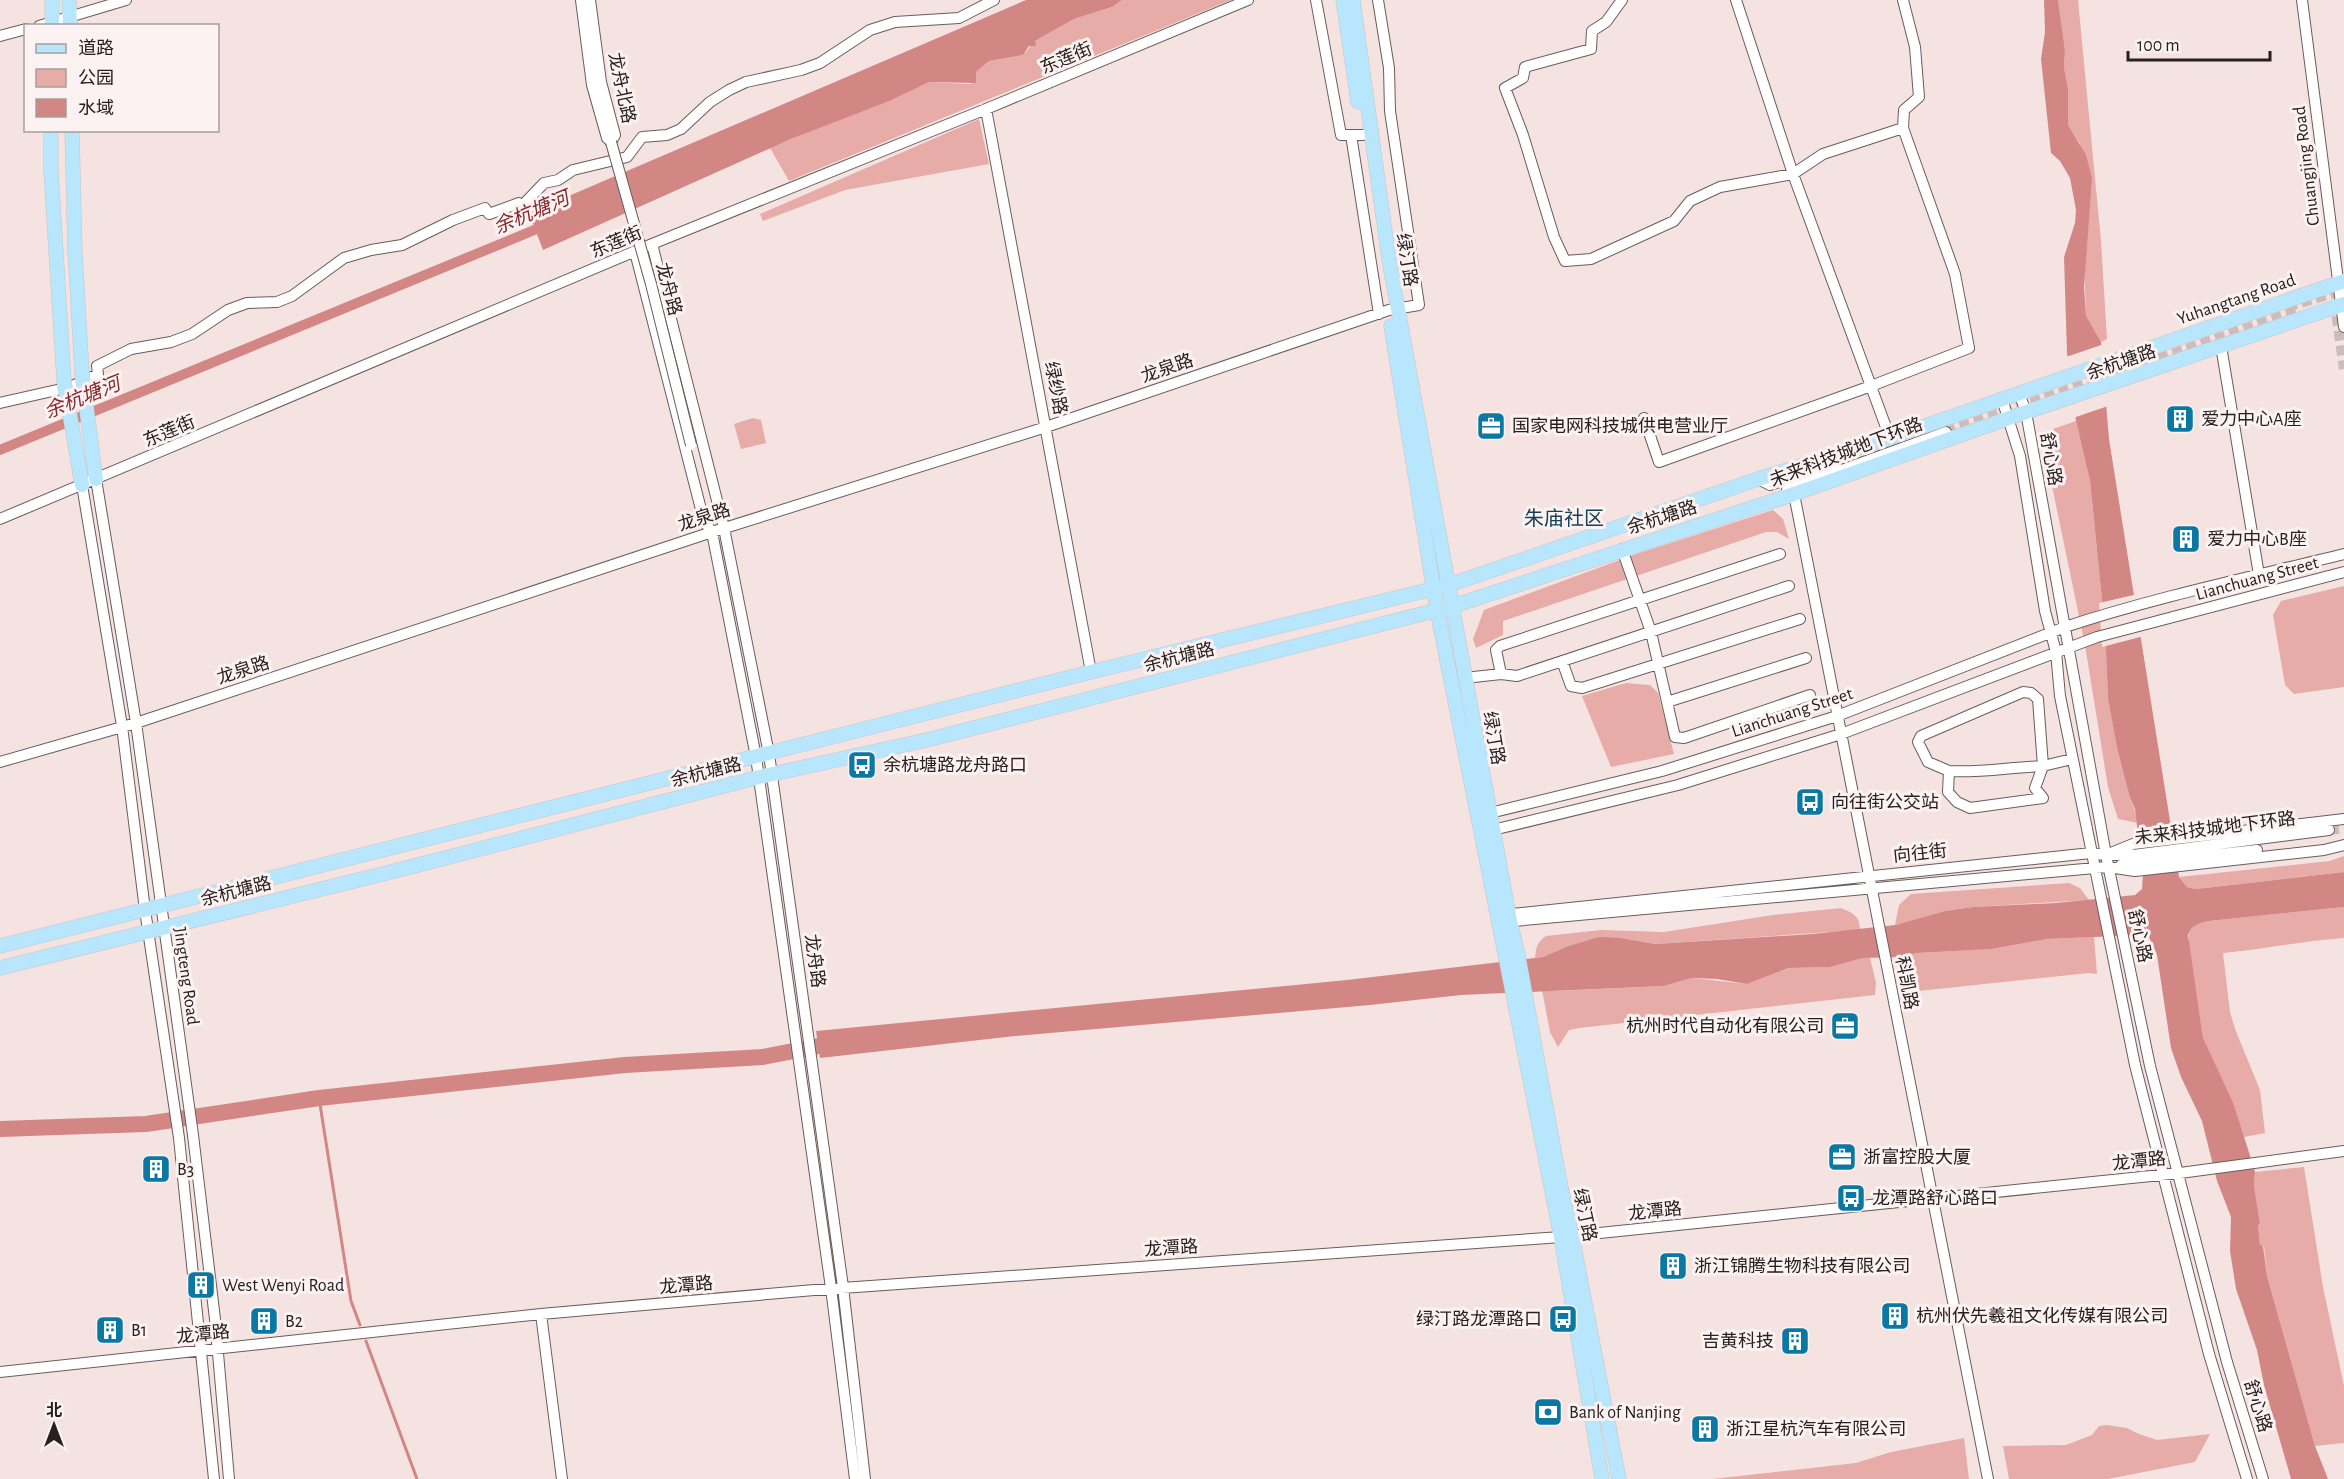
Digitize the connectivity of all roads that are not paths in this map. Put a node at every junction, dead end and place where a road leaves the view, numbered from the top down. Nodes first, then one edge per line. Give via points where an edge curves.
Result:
1 (52, 0) edge
2 (69, 0) edge
3 (126, 0) edge
4 (581, 0) edge
5 (590, 0) edge
6 (994, 0) edge
7 (1248, 0) edge
8 (1316, 0) edge
9 (1343, 0) edge
10 (1353, 0) edge
11 (1378, 0) edge
12 (1622, 0) edge
13 (1736, 0) edge
14 (1903, 0) edge
15 (2303, 0) edge
16 (70, 21) edge
17 (48, 24) edge
18 (24, 30) edge
19 (0, 36) edge
20 (986, 109) junction
21 (1903, 128) junction
22 (51, 132) edge
23 (72, 132) edge
24 (1357, 135) junction
25 (611, 142) junction
26 (1793, 174) junction
27 (652, 244) junction
28 (634, 252) junction
29 (2341, 282) edge
30 (2342, 305) edge
31 (1388, 311) junction
32 (2344, 327) edge
33 (2221, 346) junction
34 (2106, 362) joint
35 (1871, 386) junction
36 (2019, 393) junction
37 (2002, 399) junction
38 (0, 403) edge
39 (2026, 412) junction
40 (1644, 417) dead end
41 (2009, 418) junction
42 (1046, 426) junction
43 (1890, 438) junction
44 (691, 445) junction
45 (703, 452) junction
46 (688, 464) junction
47 (95, 473) junction
48 (1758, 478) junction
49 (81, 479) junction
50 (1794, 494) junction
51 (1758, 506) junction
52 (0, 519) edge
53 (724, 528) junction
54 (712, 532) junction
55 (1622, 549) junction
56 (1780, 554) dead end
57 (2344, 554) edge
58 (2344, 572) edge
59 (2259, 575) junction
60 (1449, 585) junction
61 (1789, 586) dead end
62 (1433, 590) junction
63 (1639, 600) junction
64 (1453, 606) junction
65 (1437, 610) junction
66 (1800, 620) dead end
67 (2065, 627) junction
68 (1651, 632) junction
69 (2050, 633) junction
70 (2070, 646) junction
71 (2056, 652) junction
72 (1806, 658) dead end
73 (1562, 662) junction
74 (1658, 664) junction
75 (1091, 672) junction
76 (1501, 674) junction
77 (1465, 678) junction
78 (1810, 695) dead end
79 (1666, 702) junction
80 (1837, 716) junction
81 (136, 723) junction
82 (122, 726) junction
83 (1841, 734) junction
84 (763, 755) junction
85 (2072, 759) junction
86 (0, 762) edge
87 (2043, 766) junction
88 (1949, 771) junction
89 (765, 775) junction
90 (1490, 813) junction
91 (2344, 819) edge
92 (1493, 830) junction
93 (2329, 830) tunnel mouth
94 (2344, 839) edge
95 (2344, 845) edge
96 (2091, 853) junction
97 (2106, 855) junction
98 (2134, 859) junction
99 (2182, 859) junction
100 (2108, 867) junction
101 (2095, 868) junction
102 (1869, 875) junction
103 (1871, 888) junction
104 (160, 906) junction
105 (145, 910) junction
106 (1503, 918) junction
107 (164, 927) junction
108 (149, 930) junction
109 (0, 946) edge
110 (0, 968) edge
111 (2344, 1150) edge
112 (2180, 1173) junction
113 (2162, 1175) junction
114 (1934, 1198) junction
115 (1566, 1237) junction
116 (843, 1287) junction
117 (831, 1288) junction
118 (541, 1314) junction
119 (218, 1348) junction
120 (202, 1350) junction
121 (0, 1372) edge
122 (214, 1479) edge
123 (229, 1479) edge
124 (562, 1479) edge
125 (855, 1479) edge
126 (865, 1479) edge
127 (1602, 1479) edge
128 (1619, 1479) edge
129 (1988, 1479) edge
130 (2247, 1479) edge
131 (2262, 1479) edge

1 - 17 main road
2 - 16 main road
3 - 16 street
4 - 25 street, 龙舟北路 via 592,85
5 - 25 street, 龙舟北路 via 601,82 615,135
6 - 38 street via 959,18 907,20 870,30 820,63 729,90 681,129 667,135 642,137 627,157 573,170 544,183 522,206 519,203 489,214 485,208 402,245 345,258 292,296 277,302 247,303 228,310 192,334 131,349 97,366 98,374 70,387
7 - 20 street, 东莲街
8 - 24 street via 1341,135
9 - 24 main road, 绿汀路
10 - 31 main road, 绿汀路
11 - 31 street, 龙泉路 via 1419,305
12 - 26 street via 1606,22 1592,31 1591,49 1525,67 1523,78 1505,88 1565,261 1591,259 1674,221 1690,201 1720,188
13 - 26 street
14 - 21 street via 1916,47 1919,97 1904,110
15 - 29 street, Chuangjing Road
16 - 17 street
18 - 19 street
20 - 27 street, 东莲街
20 - 42 street, 绿纱路
21 - 26 street via 1823,154
21 - 35 street via 1955,274 1968,348
22 - 49 main road, bridge via 64,381
23 - 47 main road, bridge via 82,373
24 - 31 main road, 绿汀路
25 - 44 street, 龙舟路, bridge
26 - 35 street
27 - 28 street, 东莲街
27 - 45 street, 龙舟路
28 - 46 street, 龙舟路
28 - 47 street, 东莲街
29 - 30 street, Chuangjing Road
29 - 34 main road, Yuhangtang Road
30 - 32 street, Chuangjing Road
30 - 33 main road, 余杭塘路
31 - 42 street, 龙泉路
31 - 60 main road, 绿汀路
31 - 62 main road, 绿汀路
33 - 39 main road, 余杭塘路
33 - 59 street
34 - 36 main road, 余杭塘路
35 - 40 street via 1659,462
35 - 43 street
36 - 37 main road, 余杭塘路
36 - 39 street, 舒心路
37 - 41 street, 舒心路
37 - 43 main road, 余杭塘路
39 - 41 main road, 余杭塘路
39 - 67 street, 舒心路
41 - 50 main road, 余杭塘路
41 - 69 street, 舒心路 via 2020,456
42 - 53 street, 龙泉路
42 - 75 street, 绿纱路
43 - 48 main road, 余杭塘路
44 - 45 street
44 - 46 street, 龙舟路
45 - 53 street, 龙舟路
46 - 54 street, 龙舟路 via 704,521
47 - 49 street, 东莲街
47 - 81 street, Jingteng Road
48 - 51 street, 未来科技城地下环路 via 1770,485 1945,429 1773,495
48 - 60 main road, 余杭塘路
49 - 52 street, 东莲街
49 - 82 street, Jingteng Road
50 - 51 main road, 余杭塘路
50 - 80 street, 科凯路
51 - 55 main road, 余杭塘路
53 - 54 street, 龙泉路
53 - 84 street, 龙舟路
54 - 81 street, 龙泉路
54 - 84 street, 龙舟路
55 - 63 street
55 - 64 main road, 余杭塘路
56 - 63 street
57 - 59 street, Lianchuang Street
58 - 70 street, Lianchuang Street
59 - 67 street, Lianchuang Street via 2142,603
60 - 62 main road, 余杭塘路
60 - 64 main road, 绿汀路
61 - 68 street
62 - 65 main road, 绿汀路
62 - 75 main road, 余杭塘路
63 - 68 street
63 - 76 street via 1500,646 1496,650
64 - 65 main road, 余杭塘路
64 - 77 main road, 绿汀路
65 - 89 main road, 余杭塘路 via 931,739
65 - 106 main road, 绿汀路
66 - 74 street
67 - 69 street, Lianchuang Street
67 - 70 street, 舒心路
68 - 73 street
68 - 74 street
69 - 71 street, 舒心路
69 - 80 street, Lianchuang Street
70 - 71 street, Lianchuang Street
70 - 97 street, 舒心路
71 - 83 street, Lianchuang Street
71 - 85 street, 舒心路
72 - 79 street
73 - 74 street via 1571,686 1582,688
73 - 76 street via 1517,676
74 - 79 street
75 - 84 main road, 余杭塘路
76 - 77 street
77 - 90 main road, 绿汀路
78 - 79 street via 1684,738 1676,736
80 - 83 street, 科凯路
80 - 90 street, Lianchuang Street via 1662,771
81 - 82 street, 龙泉路
81 - 104 street, Jingteng Road
82 - 86 street, 龙泉路
82 - 105 street, Jingteng Road
83 - 92 street, Lianchuang Street via 1678,785
83 - 102 street, 科凯路
84 - 89 street, 龙舟路
84 - 104 main road, 余杭塘路
85 - 87 street
85 - 96 street, 舒心路
87 - 88 street
87 - 88 street via 2035,788 2043,798 1970,808 1947,792
87 - 88 street via 2038,699 2023,692 1921,736 1918,742 1928,762
89 - 107 main road, 余杭塘路
89 - 116 street, 龙舟路 via 807,1020
89 - 117 street, 龙舟路 via 793,1021
90 - 92 main road, 绿汀路
91 - 98 street via 2178,838
92 - 106 main road, 绿汀路
93 - 99 street, 未来科技城地下环路
94 - 99 street
95 - 99 street via 2324,850
96 - 97 street, 向往街
96 - 101 street, 舒心路
96 - 102 street, 向往街
97 - 98 street, 未来科技城地下环路
97 - 100 street, 舒心路
98 - 99 street, 未来科技城地下环路
98 - 99 street
98 - 100 street, 向往街
100 - 101 street, 向往街
100 - 112 street, 舒心路 via 2151,1066
101 - 103 street, 向往街
101 - 113 street, 舒心路
102 - 103 street, 科凯路
102 - 106 street, 向往街
103 - 106 street, 向往街
103 - 114 street, 科凯路
104 - 105 main road, 余杭塘路
104 - 107 street, Jingteng Road
105 - 108 street, Jingteng Road
105 - 109 main road, 余杭塘路
106 - 115 main road, 绿汀路 via 1560,1188
107 - 108 main road, 余杭塘路
107 - 119 street, Jingteng Road
108 - 110 main road, 余杭塘路
108 - 120 street, Jingteng Road via 179,1138
111 - 112 street, 龙潭路
112 - 113 street, 龙潭路
112 - 131 street, 舒心路 via 2227,1362
113 - 114 street, 龙潭路
113 - 130 street, 舒心路
114 - 115 street, 龙潭路
114 - 129 street, 科凯路
115 - 116 street, 龙潭路
115 - 127 main road, 绿汀路
115 - 128 main road, 绿汀路
116 - 117 street, 龙潭路
116 - 126 street, 龙舟路
117 - 118 street, 龙潭路
117 - 125 street, 龙舟路
118 - 119 street, 龙潭路
118 - 124 street
119 - 120 street, 龙潭路
119 - 123 street, Jingteng Road
120 - 121 street, 龙潭路
120 - 122 street, Jingteng Road

